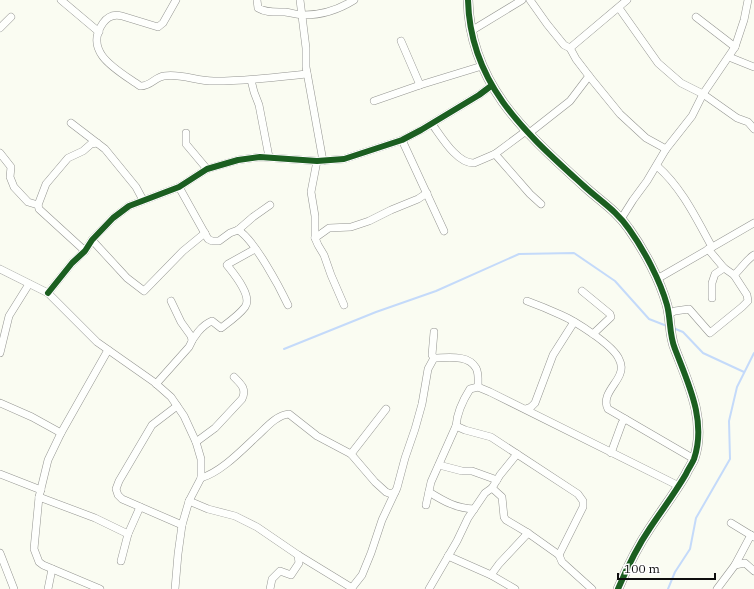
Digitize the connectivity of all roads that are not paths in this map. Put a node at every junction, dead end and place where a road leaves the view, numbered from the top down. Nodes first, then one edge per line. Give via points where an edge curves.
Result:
1 (61, 0) edge
2 (176, 0) edge
3 (257, 0) edge
4 (300, 0) edge
5 (354, 0) edge
6 (468, 0) edge
7 (522, 0) edge
8 (530, 0) edge
9 (627, 0) edge
10 (748, 0) edge
11 (619, 8) junction
12 (302, 15) junction
13 (11, 17) dead end
14 (696, 17) dead end
15 (0, 28) edge
16 (471, 31) junction
17 (98, 32) junction
18 (401, 41) dead end
19 (735, 47) junction
20 (570, 48) junction
21 (729, 57) junction
22 (482, 66) junction
23 (754, 68) edge
24 (307, 74) junction
25 (589, 76) junction
26 (251, 80) junction
27 (420, 85) junction
28 (492, 86) junction
29 (703, 94) junction
30 (374, 101) dead end
31 (71, 123) dead end
32 (432, 124) junction
33 (754, 128) edge
34 (186, 133) dead end
35 (527, 133) junction
36 (402, 140) junction
37 (97, 143) junction
38 (666, 149) junction
39 (0, 153) edge
40 (495, 154) junction
41 (269, 157) junction
42 (320, 161) junction
43 (657, 166) junction
44 (207, 169) junction
45 (179, 188) junction
46 (427, 193) junction
47 (143, 200) junction
48 (541, 204) dead end
49 (38, 205) junction
50 (270, 205) dead end
51 (621, 219) junction
52 (754, 223) edge
53 (238, 230) junction
54 (444, 231) dead end
55 (205, 233) junction
56 (315, 238) junction
57 (92, 240) junction
58 (710, 248) junction
59 (255, 249) junction
60 (85, 251) junction
61 (754, 255) edge
62 (724, 268) junction
63 (0, 269) edge
64 (734, 275) junction
65 (657, 279) junction
66 (29, 284) junction
67 (582, 291) dead end
68 (48, 293) junction
69 (712, 298) dead end
70 (171, 301) dead end
71 (527, 301) dead end
72 (344, 305) dead end
73 (288, 306) dead end
74 (668, 314) junction
75 (574, 322) junction
76 (434, 332) dead end
77 (593, 334) junction
78 (192, 340) junction
79 (108, 350) junction
80 (0, 351) edge
81 (434, 358) junction
82 (234, 377) dead end
83 (156, 384) junction
84 (478, 387) junction
85 (0, 403) edge
86 (177, 406) junction
87 (386, 409) dead end
88 (526, 409) junction
89 (625, 419) junction
90 (456, 426) junction
91 (61, 432) junction
92 (196, 442) junction
93 (611, 453) junction
94 (351, 454) junction
95 (517, 454) junction
96 (694, 459) junction
97 (439, 465) junction
98 (0, 474) edge
99 (201, 478) junction
100 (497, 480) junction
101 (679, 486) junction
102 (492, 488) junction
103 (395, 492) junction
104 (429, 492) junction
105 (40, 494) junction
106 (189, 501) junction
107 (426, 505) dead end
108 (140, 507) junction
109 (474, 509) junction
110 (731, 523) dead end
111 (182, 525) junction
112 (528, 533) junction
113 (128, 534) junction
114 (753, 536) edge
115 (0, 553) edge
116 (298, 555) junction
117 (448, 556) junction
118 (559, 556) junction
119 (120, 561) dead end
120 (735, 565) junction
121 (52, 569) junction
122 (754, 571) edge
123 (491, 575) junction
124 (352, 588) edge
125 (14, 589) edge
126 (48, 589) edge
127 (100, 589) edge
128 (175, 589) edge
129 (270, 589) edge
130 (429, 589) edge
131 (515, 589) edge
132 (592, 589) edge
133 (618, 589) edge
134 (717, 589) edge

1 - 17 street
2 - 17 street via 158,27 117,14 110,16
3 - 12 street via 258,8 264,12
4 - 12 street
5 - 12 street via 321,14
6 - 16 street
7 - 16 street
8 - 20 street via 564,45
9 - 11 street
10 - 19 street
11 - 20 street
11 - 29 street via 658,63 681,83
12 - 24 street
13 - 15 street
14 - 19 street
16 - 22 street
17 - 26 street via 97,48 102,57 140,86 148,85 163,76 186,76 215,81
18 - 27 street
19 - 21 street
20 - 25 street
21 - 23 street
21 - 29 street
22 - 27 street
22 - 28 street
24 - 26 street
24 - 42 street
25 - 35 street via 570,101
25 - 38 street via 620,114 646,138
26 - 41 street via 259,105
27 - 30 street
28 - 32 street
28 - 35 street
29 - 33 street
29 - 38 street via 692,116
31 - 37 street
32 - 36 street
32 - 40 street via 461,159 474,163
34 - 44 street via 186,144
35 - 40 street
35 - 51 street
36 - 42 street via 344,159
36 - 46 street
37 - 47 street via 105,149 136,187
37 - 49 street via 68,158 46,184
38 - 43 street
39 - 49 street via 11,167 10,177 14,187 28,202
40 - 48 street
41 - 42 street
41 - 44 street via 238,160
42 - 56 street via 311,192
43 - 51 street
43 - 58 street via 670,178 690,207
44 - 45 street
45 - 47 street
45 - 55 street
46 - 54 street
46 - 56 street via 369,222 351,227 329,228
47 - 57 street via 129,206 113,218
49 - 60 street via 39,209
50 - 53 street
51 - 65 street via 637,241
52 - 58 street
53 - 55 street via 215,242 208,239
53 - 59 street via 246,235
55 - 57 street via 183,251 144,291 127,278
56 - 72 street
57 - 60 street
58 - 62 street
58 - 65 street
59 - 73 street via 280,287
59 - 78 street via 227,265 246,294 245,307 221,328 212,321 207,323
60 - 68 street
61 - 64 street via 747,259
62 - 64 street
62 - 69 street via 715,274
63 - 66 street
64 - 74 street via 748,301 710,332 689,309
65 - 74 street
66 - 68 street
66 - 80 street via 9,316
67 - 77 street via 610,314
68 - 79 street
70 - 78 street
71 - 75 street
74 - 96 street via 673,346 697,414
75 - 77 street
75 - 88 street via 553,356 535,403
76 - 81 street
77 - 89 street via 619,358 622,367 620,374 606,397 605,405
78 - 83 street via 189,347
79 - 83 street
79 - 91 street
81 - 84 street via 454,357 469,361 476,368
81 - 103 street via 428,369 422,404
82 - 92 street via 243,387 242,399 215,428
83 - 86 street
84 - 88 street
84 - 90 street via 470,389 466,395
85 - 91 street
86 - 92 street
86 - 108 street via 152,425 116,489 122,499
87 - 94 street
88 - 93 street
89 - 93 street
89 - 96 street
90 - 95 street via 490,438
90 - 97 street
91 - 105 street via 48,460
92 - 99 street via 201,459
93 - 101 street
94 - 99 street via 317,436 289,414 283,414 218,470
94 - 103 street via 386,492
95 - 100 street
95 - 118 street via 578,494 583,501 583,507
96 - 101 street
97 - 100 street via 472,471
97 - 104 street
98 - 105 street
99 - 106 street
100 - 102 street
101 - 133 street via 634,553
102 - 109 street via 485,493
102 - 112 street via 502,497 506,520
103 - 124 street via 362,575
104 - 107 street
104 - 109 street via 461,508
105 - 113 street
105 - 121 street via 34,549 39,562
106 - 111 street
106 - 116 street via 252,524
108 - 111 street
108 - 113 street
109 - 117 street
110 - 114 street
111 - 128 street
112 - 118 street
112 - 123 street
113 - 119 street
114 - 120 street
115 - 125 street
116 - 124 street
116 - 129 street via 298,563 291,575 280,571 272,579
117 - 123 street
117 - 130 street
118 - 132 street via 562,562
120 - 122 street via 745,563
120 - 134 street
121 - 126 street
121 - 127 street
123 - 131 street

